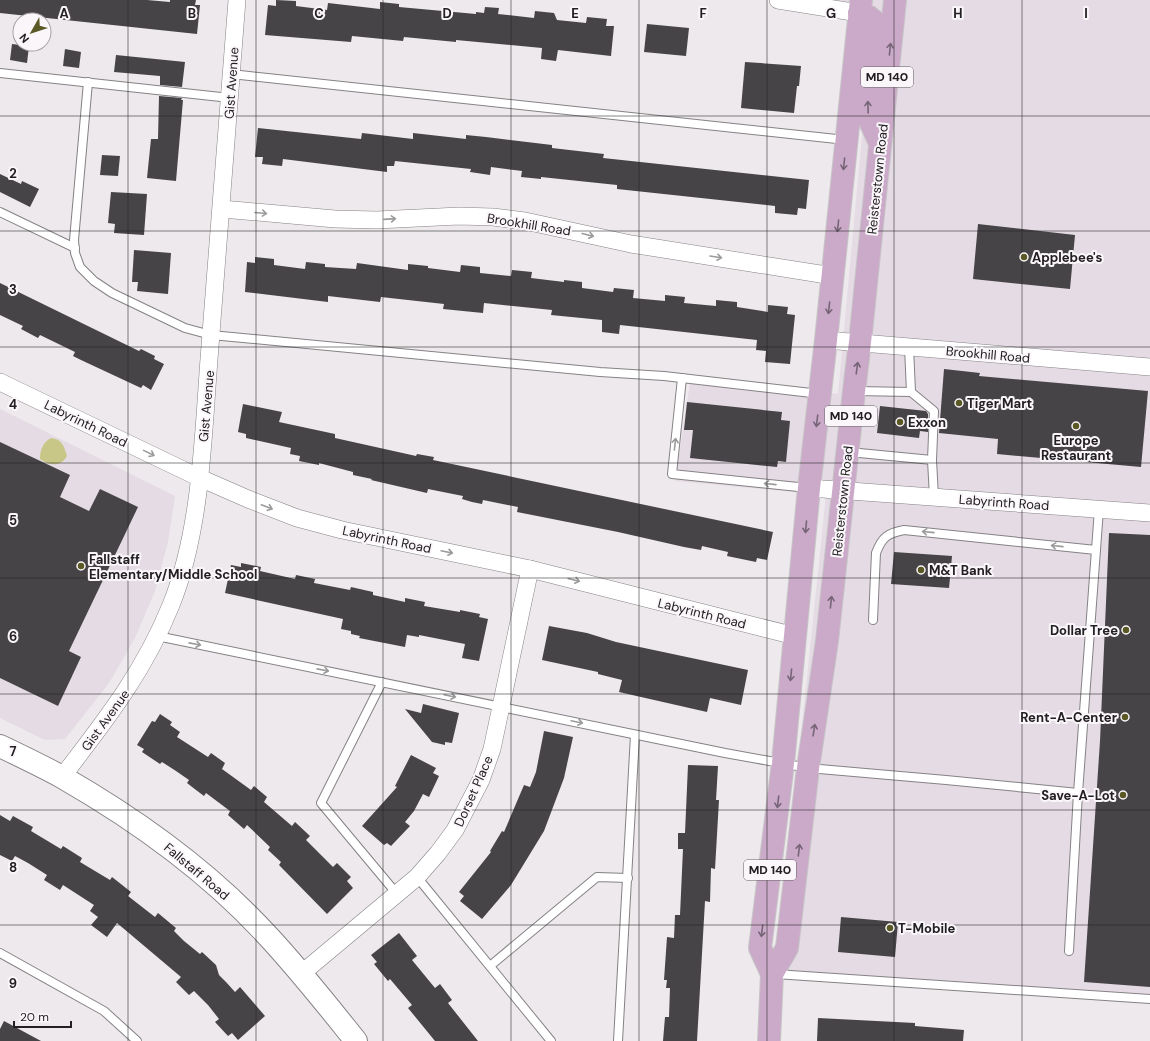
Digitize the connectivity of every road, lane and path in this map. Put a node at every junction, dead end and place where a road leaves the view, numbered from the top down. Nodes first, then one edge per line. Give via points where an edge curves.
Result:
1 (237, 0) edge
2 (778, 0) edge
3 (895, 0) edge
4 (860, 6) edge
5 (0, 73) edge
6 (232, 74) junction
7 (88, 82) junction
8 (230, 98) junction
9 (847, 140) junction
10 (880, 144) junction
11 (222, 209) junction
12 (0, 212) edge
13 (75, 248) junction
14 (833, 276) junction
15 (211, 335) junction
16 (826, 340) junction
17 (860, 342) junction
18 (909, 347) junction
19 (1150, 367) edge
20 (682, 378) junction
21 (0, 382) edge
22 (854, 391) junction
23 (911, 392) junction
24 (820, 394) junction
25 (847, 452) junction
26 (932, 460) junction
27 (200, 478) junction
28 (809, 488) junction
29 (843, 490) junction
30 (934, 497) junction
31 (1099, 509) junction
32 (1150, 513) edge
33 (1096, 550) junction
34 (530, 569) junction
35 (873, 620) dead end
36 (157, 636) junction
37 (795, 636) junction
38 (382, 682) junction
39 (501, 706) junction
40 (635, 734) junction
41 (0, 746) edge
42 (783, 764) junction
43 (808, 768) junction
44 (62, 777) junction
45 (1078, 793) junction
46 (417, 877) junction
47 (628, 878) junction
48 (397, 894) junction
49 (1069, 951) dead end
50 (0, 953) edge
51 (490, 966) junction
52 (302, 974) junction
53 (772, 974) junction
54 (1150, 999) edge
55 (137, 1041) edge
56 (356, 1041) edge
57 (551, 1041) edge
58 (618, 1041) edge
59 (769, 1041) edge

1 - 6 street, Gist Avenue
2 - 4 street
10 -> 3 main road, Reisterstown Road / MD 140
4 - 9 main road, Reisterstown Road / MD 140
10 -> 4 main road via 867,110 875,22
5 - 7 lane
6 - 8 street, Gist Avenue
6 - 9 lane
7 - 8 lane
7 - 13 lane
8 - 11 street, Gist Avenue
9 -> 14 main road, Reisterstown Road / MD 140
10 - 17 main road, Reisterstown Road / MD 140
11 -> 14 street, Brookhill Road via 335,219 494,217 538,223 631,244
11 - 15 street, Gist Avenue
12 - 13 lane
13 - 15 lane via 80,267 94,281 112,293 185,328
14 -> 16 main road, Reisterstown Road / MD 140
15 - 20 lane
15 - 27 street, Gist Avenue
16 - 17 street, Brookhill Road
16 - 24 main road, Reisterstown Road / MD 140
17 - 18 street, Brookhill Road
22 -> 17 main road, Reisterstown Road / MD 140
18 - 19 street, Brookhill Road
18 - 23 lane
20 - 24 lane
28 -> 20 lane via 672,474
21 -> 27 street, Labyrinth Road
22 - 23 lane
22 - 25 main road, Reisterstown Road / MD 140
23 - 26 lane via 934,411
24 -> 28 main road, Reisterstown Road / MD 140
25 - 26 lane
25 - 29 main road, Reisterstown Road / MD 140
26 - 30 lane
27 -> 34 street, Labyrinth Road via 297,518 342,530
27 - 36 street, Gist Avenue via 182,572 172,604
28 - 29 street, Labyrinth Road
28 -> 37 main road, Reisterstown Road / MD 140
29 - 30 street, Labyrinth Road
43 -> 29 main road, Reisterstown Road / MD 140 via 827,641
30 - 31 street, Labyrinth Road
31 - 32 street, Labyrinth Road
31 - 33 lane
33 -> 35 lane via 904,530 894,532 885,536 876,553
33 - 45 lane
34 -> 37 street, Labyrinth Road
34 - 39 street, Dorset Place
36 -> 38 lane
36 - 44 street, Gist Avenue via 120,700
37 -> 42 main road, Reisterstown Road / MD 140
38 -> 39 lane
38 - 48 lane via 321,803
39 -> 40 lane
39 - 46 street, Dorset Place via 492,749 468,807 455,830
40 - 42 lane
40 - 47 lane
41 - 44 street, Fallstaff Road
42 - 43 lane
42 -> 53 main road, Reisterstown Road / MD 140 via 760,948
43 - 45 lane
53 -> 43 main road, Reisterstown Road / MD 140 via 787,948
44 - 52 street, Fallstaff Road via 137,824 202,873 266,933
45 - 49 lane
46 - 48 street, Dorset Place
46 - 51 lane
47 - 51 lane via 597,877
47 - 58 lane
48 - 52 street, Dorset Place
50 - 55 lane via 104,1011
51 - 57 lane
52 - 56 street, Fallstaff Road
53 - 54 lane
53 - 59 main road, Reisterstown Road / MD 140

